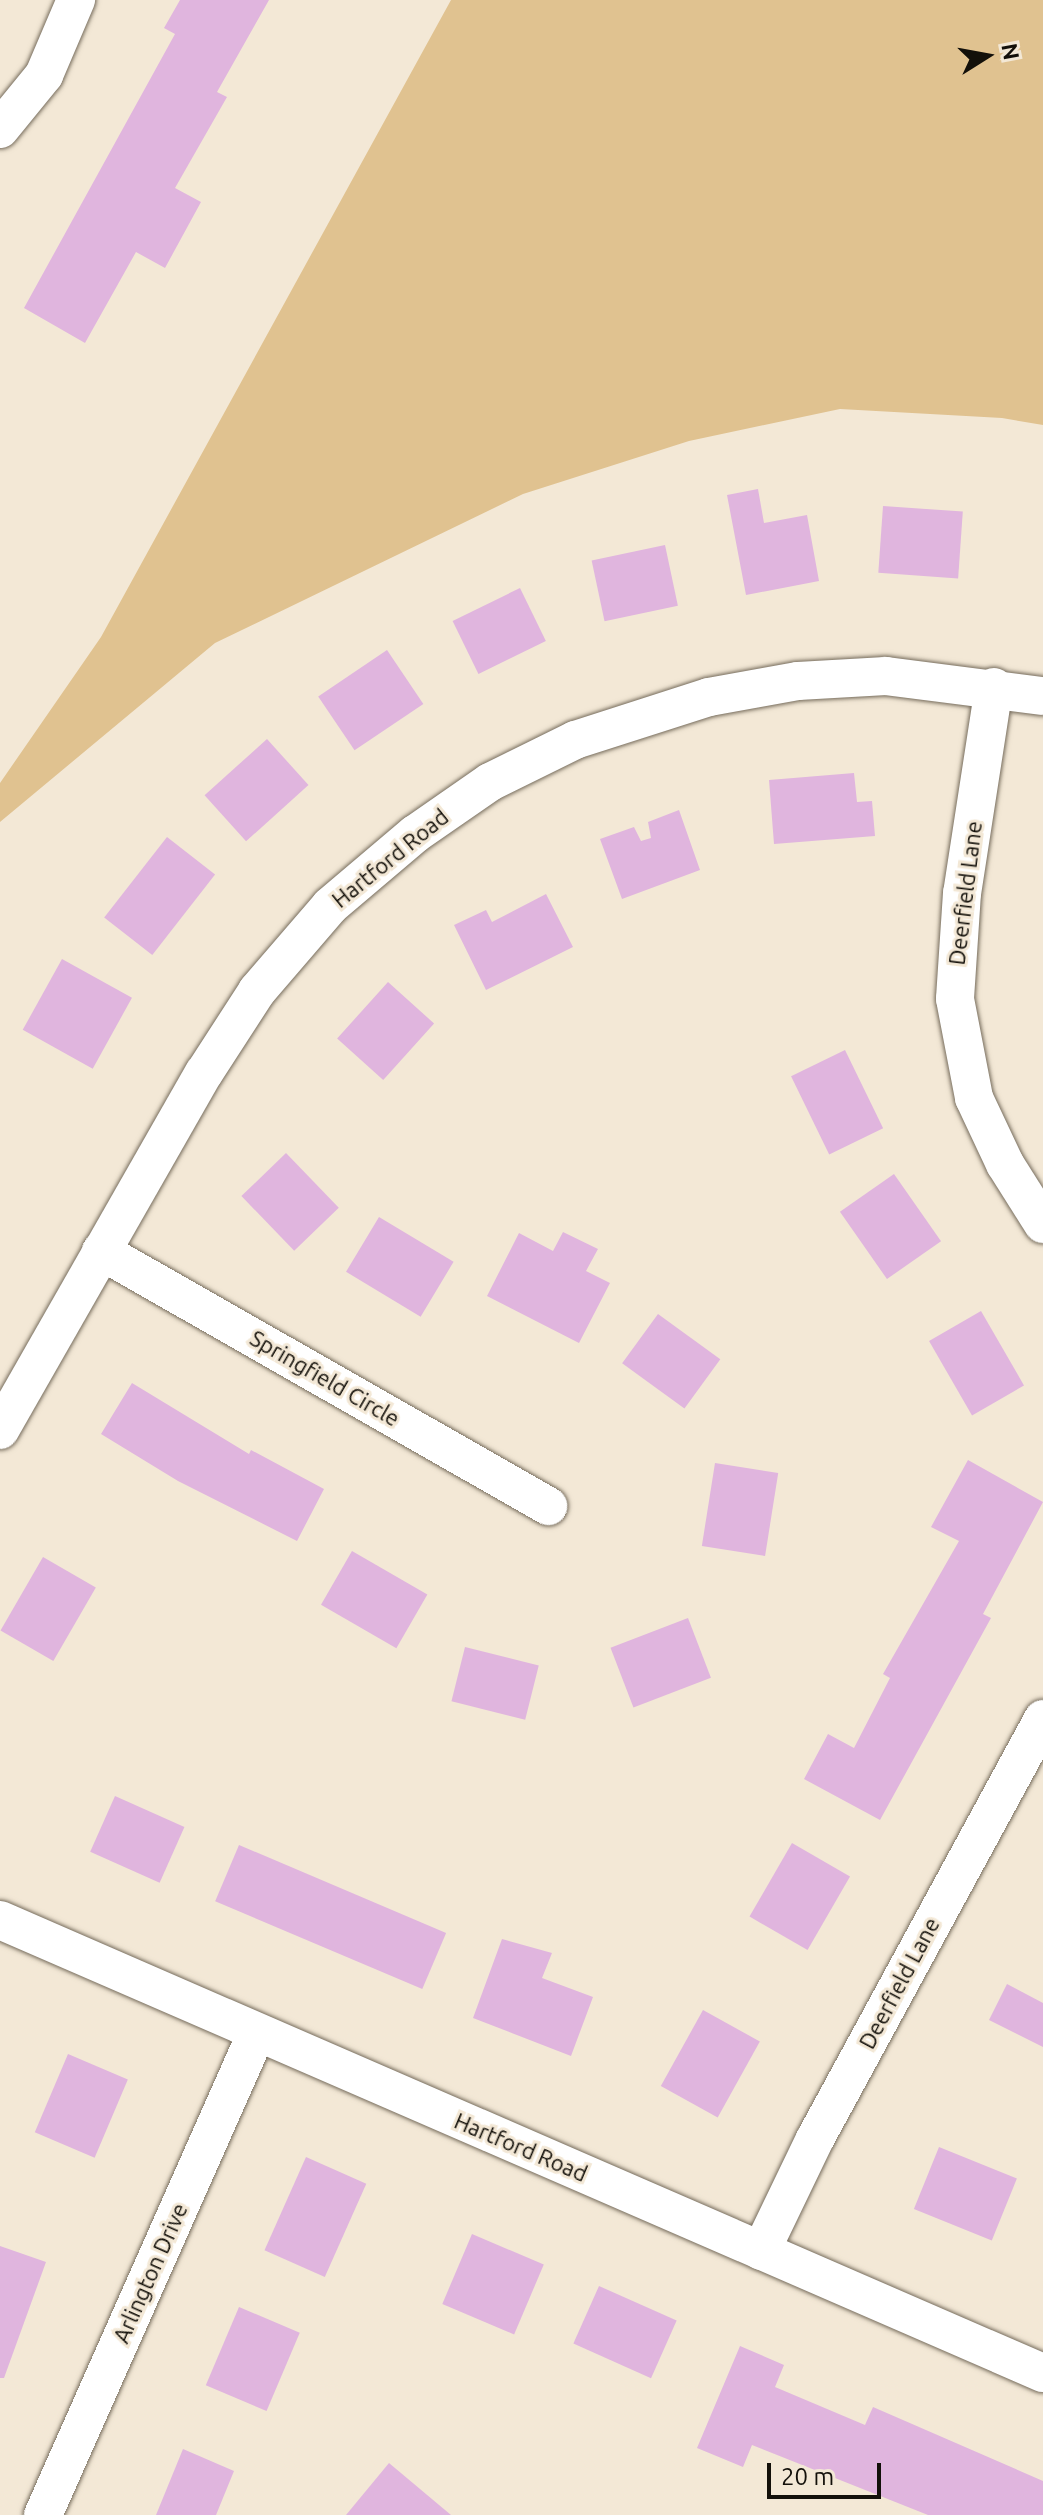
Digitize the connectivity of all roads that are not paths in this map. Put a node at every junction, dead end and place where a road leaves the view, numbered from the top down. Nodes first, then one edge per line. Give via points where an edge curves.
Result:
1 (76, 0) edge
2 (0, 129) edge
3 (994, 687) junction
4 (1043, 696) edge
5 (1043, 1224) edge
6 (101, 1251) junction
7 (0, 1430) edge
8 (548, 1506) dead end
9 (1043, 1719) edge
10 (0, 1920) edge
11 (257, 2032) junction
12 (761, 2251) junction
13 (1043, 2373) edge
14 (43, 2515) edge

1 - 2 street via 44,75
3 - 4 street, Hartford Road
3 - 5 street, Deerfield Lane via 962,893 955,999 974,1098 1005,1164
3 - 6 street, Hartford Road via 886,676 753,688 617,725 490,782 368,871 291,950 228,1033
6 - 7 street, Hartford Road
6 - 8 street, Springfield Circle
9 - 12 street, Deerfield Lane via 815,2139
10 - 11 street, Hartford Road
11 - 12 street, Hartford Road
11 - 14 street, Arlington Drive
12 - 13 street, Hartford Road

